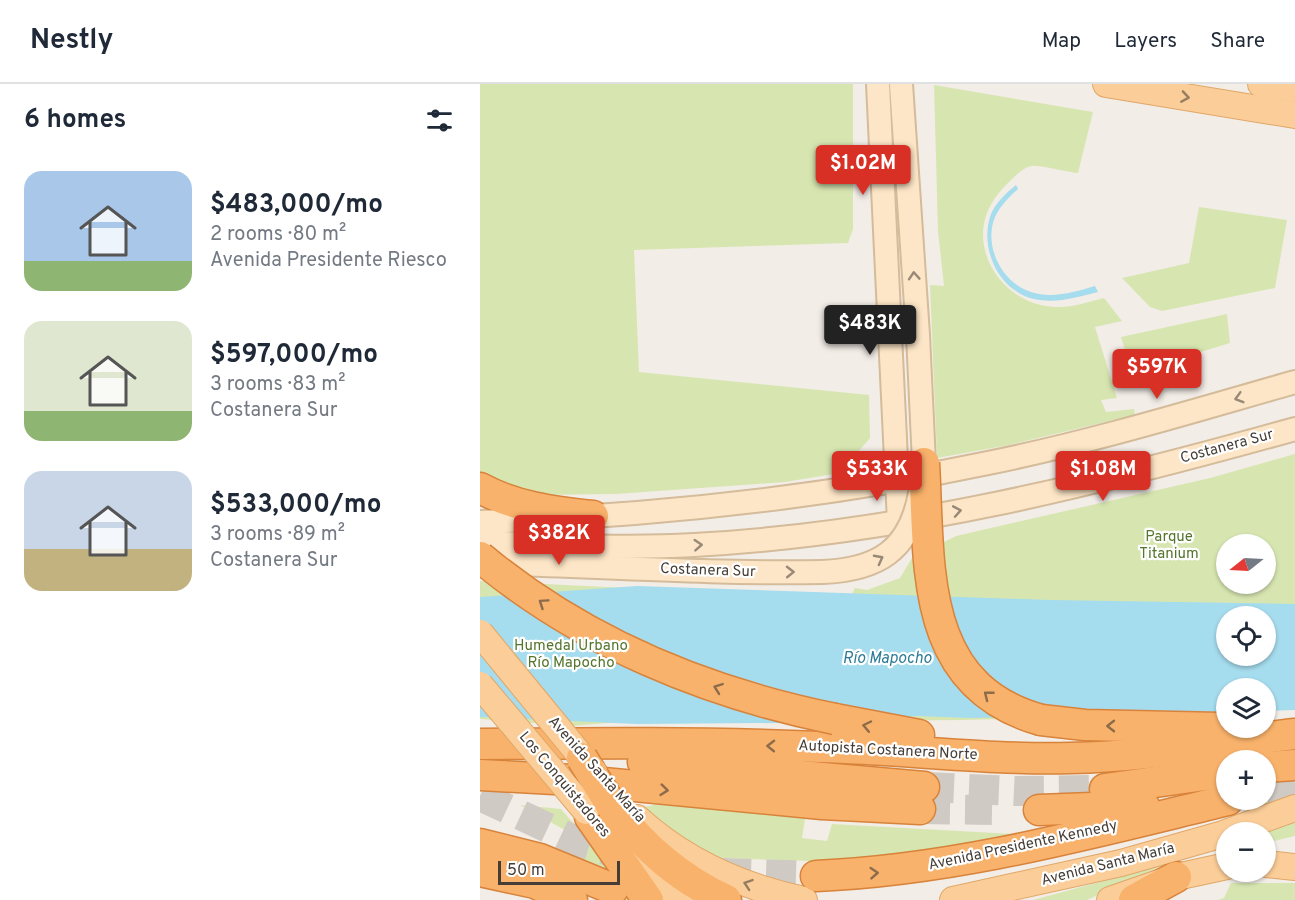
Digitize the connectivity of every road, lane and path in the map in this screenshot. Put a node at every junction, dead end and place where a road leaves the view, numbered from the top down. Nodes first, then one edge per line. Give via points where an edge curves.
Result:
1 (878, 84) edge
2 (901, 84) edge
3 (1106, 84) edge
4 (1261, 84) edge
5 (1295, 89) edge
6 (1295, 115) edge
7 (1295, 382) edge
8 (1295, 429) edge
9 (924, 454) junction
10 (896, 480) junction
11 (480, 488) edge
12 (593, 516) junction
13 (480, 522) edge
14 (899, 522) junction
15 (480, 542) edge
16 (480, 557) edge
17 (480, 563) edge
18 (480, 633) edge
19 (480, 685) edge
20 (1295, 729) edge
21 (1295, 734) edge
22 (480, 744) edge
23 (513, 744) junction
24 (1198, 745) junction
25 (582, 758) joint
26 (1295, 765) edge
27 (1276, 767) edge
28 (1216, 774) edge
29 (480, 775) edge
30 (1095, 790) tunnel mouth
31 (1216, 799) edge
32 (1216, 801) edge
33 (1295, 808) edge
34 (1039, 810) dead end
35 (604, 811) junction
36 (1257, 822) edge
37 (1216, 836) edge
38 (480, 844) edge
39 (1276, 865) edge
40 (1295, 867) edge
41 (1216, 868) edge
42 (480, 871) edge
43 (1176, 877) junction
44 (810, 888) edge
45 (613, 889) dead end
46 (572, 900) edge
47 (648, 900) edge
48 (684, 900) edge
49 (726, 900) tunnel mouth
50 (953, 900) edge
51 (1110, 900) edge
52 (1134, 900) edge

1 - 10 main road
9 -> 2 main road, Costanera Sur
3 -> 6 main road
4 - 5 main road
7 -> 10 main road via 1074,443
14 -> 8 main road, Costanera Sur via 1101,481
17 -> 9 main road, Costanera Sur, bridge via 744,573 822,572 865,566 894,549 905,535 913,519
20 -> 9 highway, bridge via 1085,725 1041,720 1010,710 986,694 950,651 934,601
10 - 12 main road via 740,503
10 - 14 main road
11 - 12 highway via 529,506
12 - 13 main road
15 -> 14 main road, Costanera Sur via 683,546
24 -> 16 highway, bridge via 1074,745 923,736 744,698 632,653 555,611
18 - 25 main road, Avenida Santa María, bridge
19 - 35 main road, Los Conquistadores, bridge
21 - 24 highway, Autopista Costanera Norte
22 - 23 highway, Autopista Costanera Norte
24 -> 23 highway, Autopista Costanera Norte via 1134,754 1039,759 809,746
29 -> 23 highway via 822,804 922,798
25 - 35 highway, bridge
26 - 27 highway
28 - 30 highway
31 - 34 highway
44 -> 32 highway, Avenida Presidente Kennedy via 1003,853
33 - 36 main road, Avenida Santa María
44 -> 35 main road, Avenida Santa María via 763,890 712,869
35 - 47 highway
35 - 48 main road, Los Conquistadores via 633,861
35 - 49 highway via 669,867
37 - 50 main road, Avenida Santa María via 1122,863
38 - 45 highway via 540,859
39 - 40 main road
41 - 43 main road
42 - 46 highway via 535,884
43 - 51 main road
43 - 52 highway

